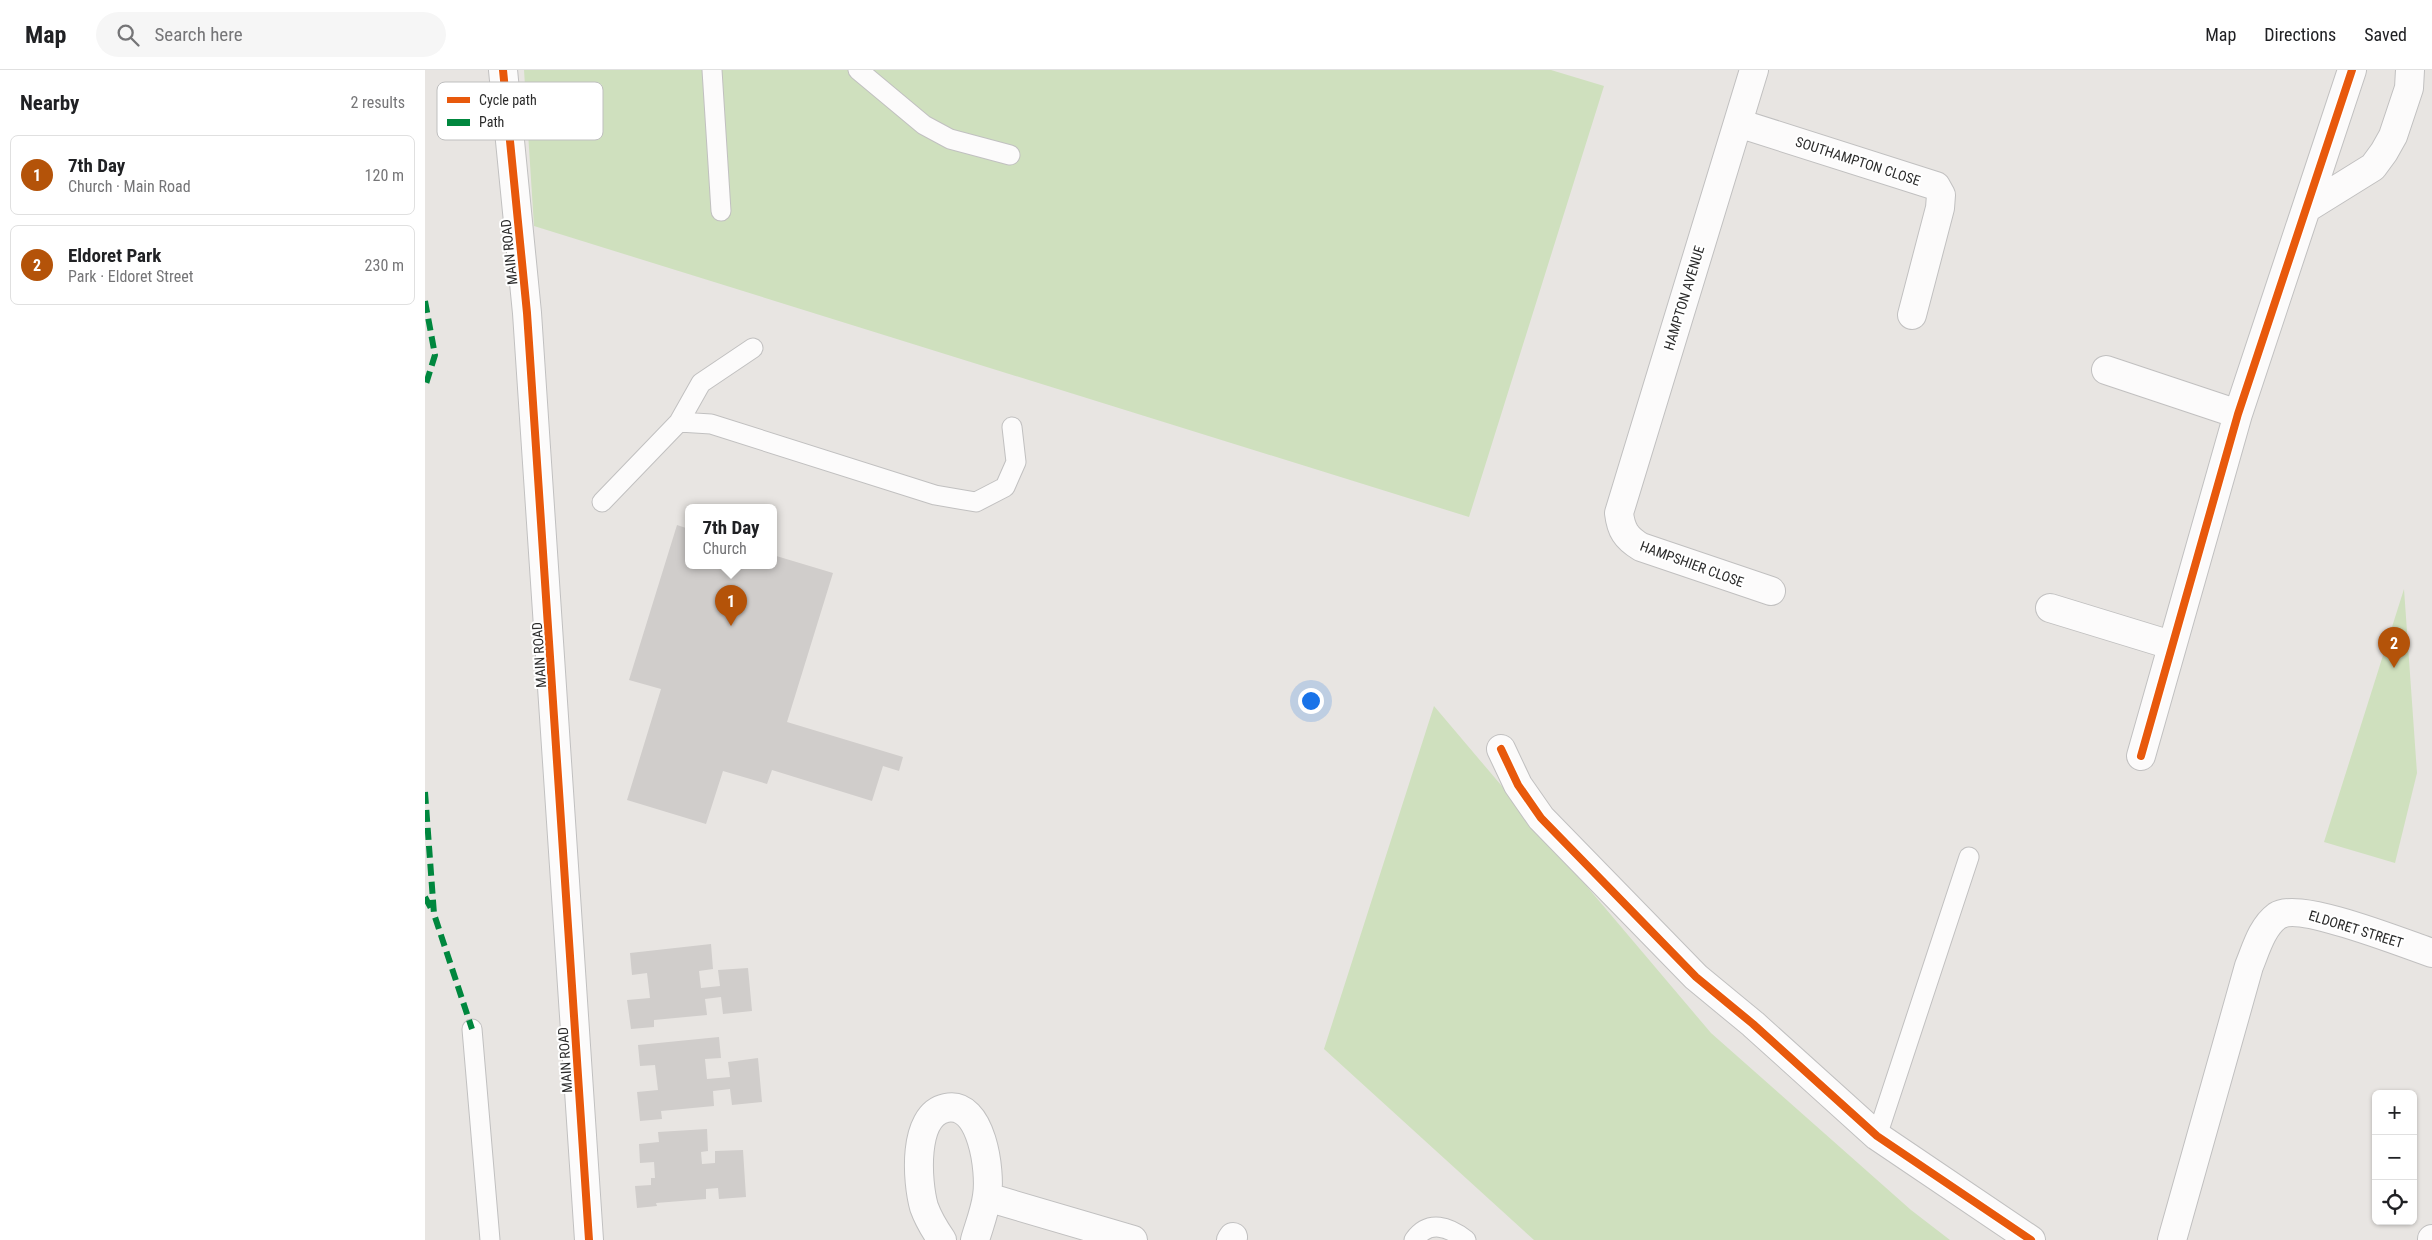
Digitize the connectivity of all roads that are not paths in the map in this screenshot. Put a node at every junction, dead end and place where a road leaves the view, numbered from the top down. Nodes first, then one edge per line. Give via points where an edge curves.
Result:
1 (712, 70) edge
2 (858, 70) edge
3 (1754, 70) edge
4 (2352, 70) edge
5 (2410, 70) edge
6 (1738, 123) junction
7 (510, 140) edge
8 (1010, 154) dead end
9 (2307, 208) junction
10 (721, 211) dead end
11 (1912, 315) dead end
12 (753, 348) dead end
13 (2106, 370) dead end
14 (2238, 414) junction
15 (679, 422) junction
16 (1012, 427) dead end
17 (602, 502) dead end
18 (1621, 527) joint
19 (1771, 591) dead end
20 (2050, 608) dead end
21 (2171, 645) junction
22 (1501, 749) dead end
23 (2141, 756) dead end
24 (1969, 857) dead end
25 (2432, 953) edge
26 (472, 1029) dead end
27 (1877, 1136) junction
28 (987, 1197) junction
29 (490, 1240) edge
30 (589, 1240) edge
31 (942, 1240) edge
32 (975, 1240) edge
33 (1133, 1240) edge
34 (1415, 1240) edge
35 (1466, 1240) edge
36 (2031, 1240) edge
37 (2171, 1240) edge

1 - 10 lane
2 - 8 lane via 924,125 950,139
3 - 6 street, HAMPTON AVENUE
4 - 9 street
5 - 9 street via 2409,88 2385,152 2373,167
6 - 11 street, SOUTHAMPTON CLOSE via 1936,186 1941,195 1940,208
6 - 18 street, HAMPTON AVENUE via 1622,498
7 - 30 street, MAIN ROAD via 527,313
9 - 14 street
12 - 15 lane via 701,383
13 - 14 street
14 - 21 street
15 - 16 lane via 711,424 935,495 976,502 1005,487 1015,462
15 - 17 lane
18 - 19 street, HAMPSHIER CLOSE via 1628,539 1641,547
20 - 21 street
21 - 23 street
22 - 27 street via 1517,785 1541,818 1695,977 1753,1024
24 - 27 lane
25 - 37 street, ELDORET STREET via 2320,916 2289,912 2278,915 2265,928 2249,966
26 - 29 lane
27 - 36 street
28 - 31 street via 989,1171 972,1121 963,1110 954,1107 937,1111 924,1127 919,1150 919,1177 924,1207
28 - 32 street
28 - 33 street
34 - 35 lane via 1431,1227 1453,1230

